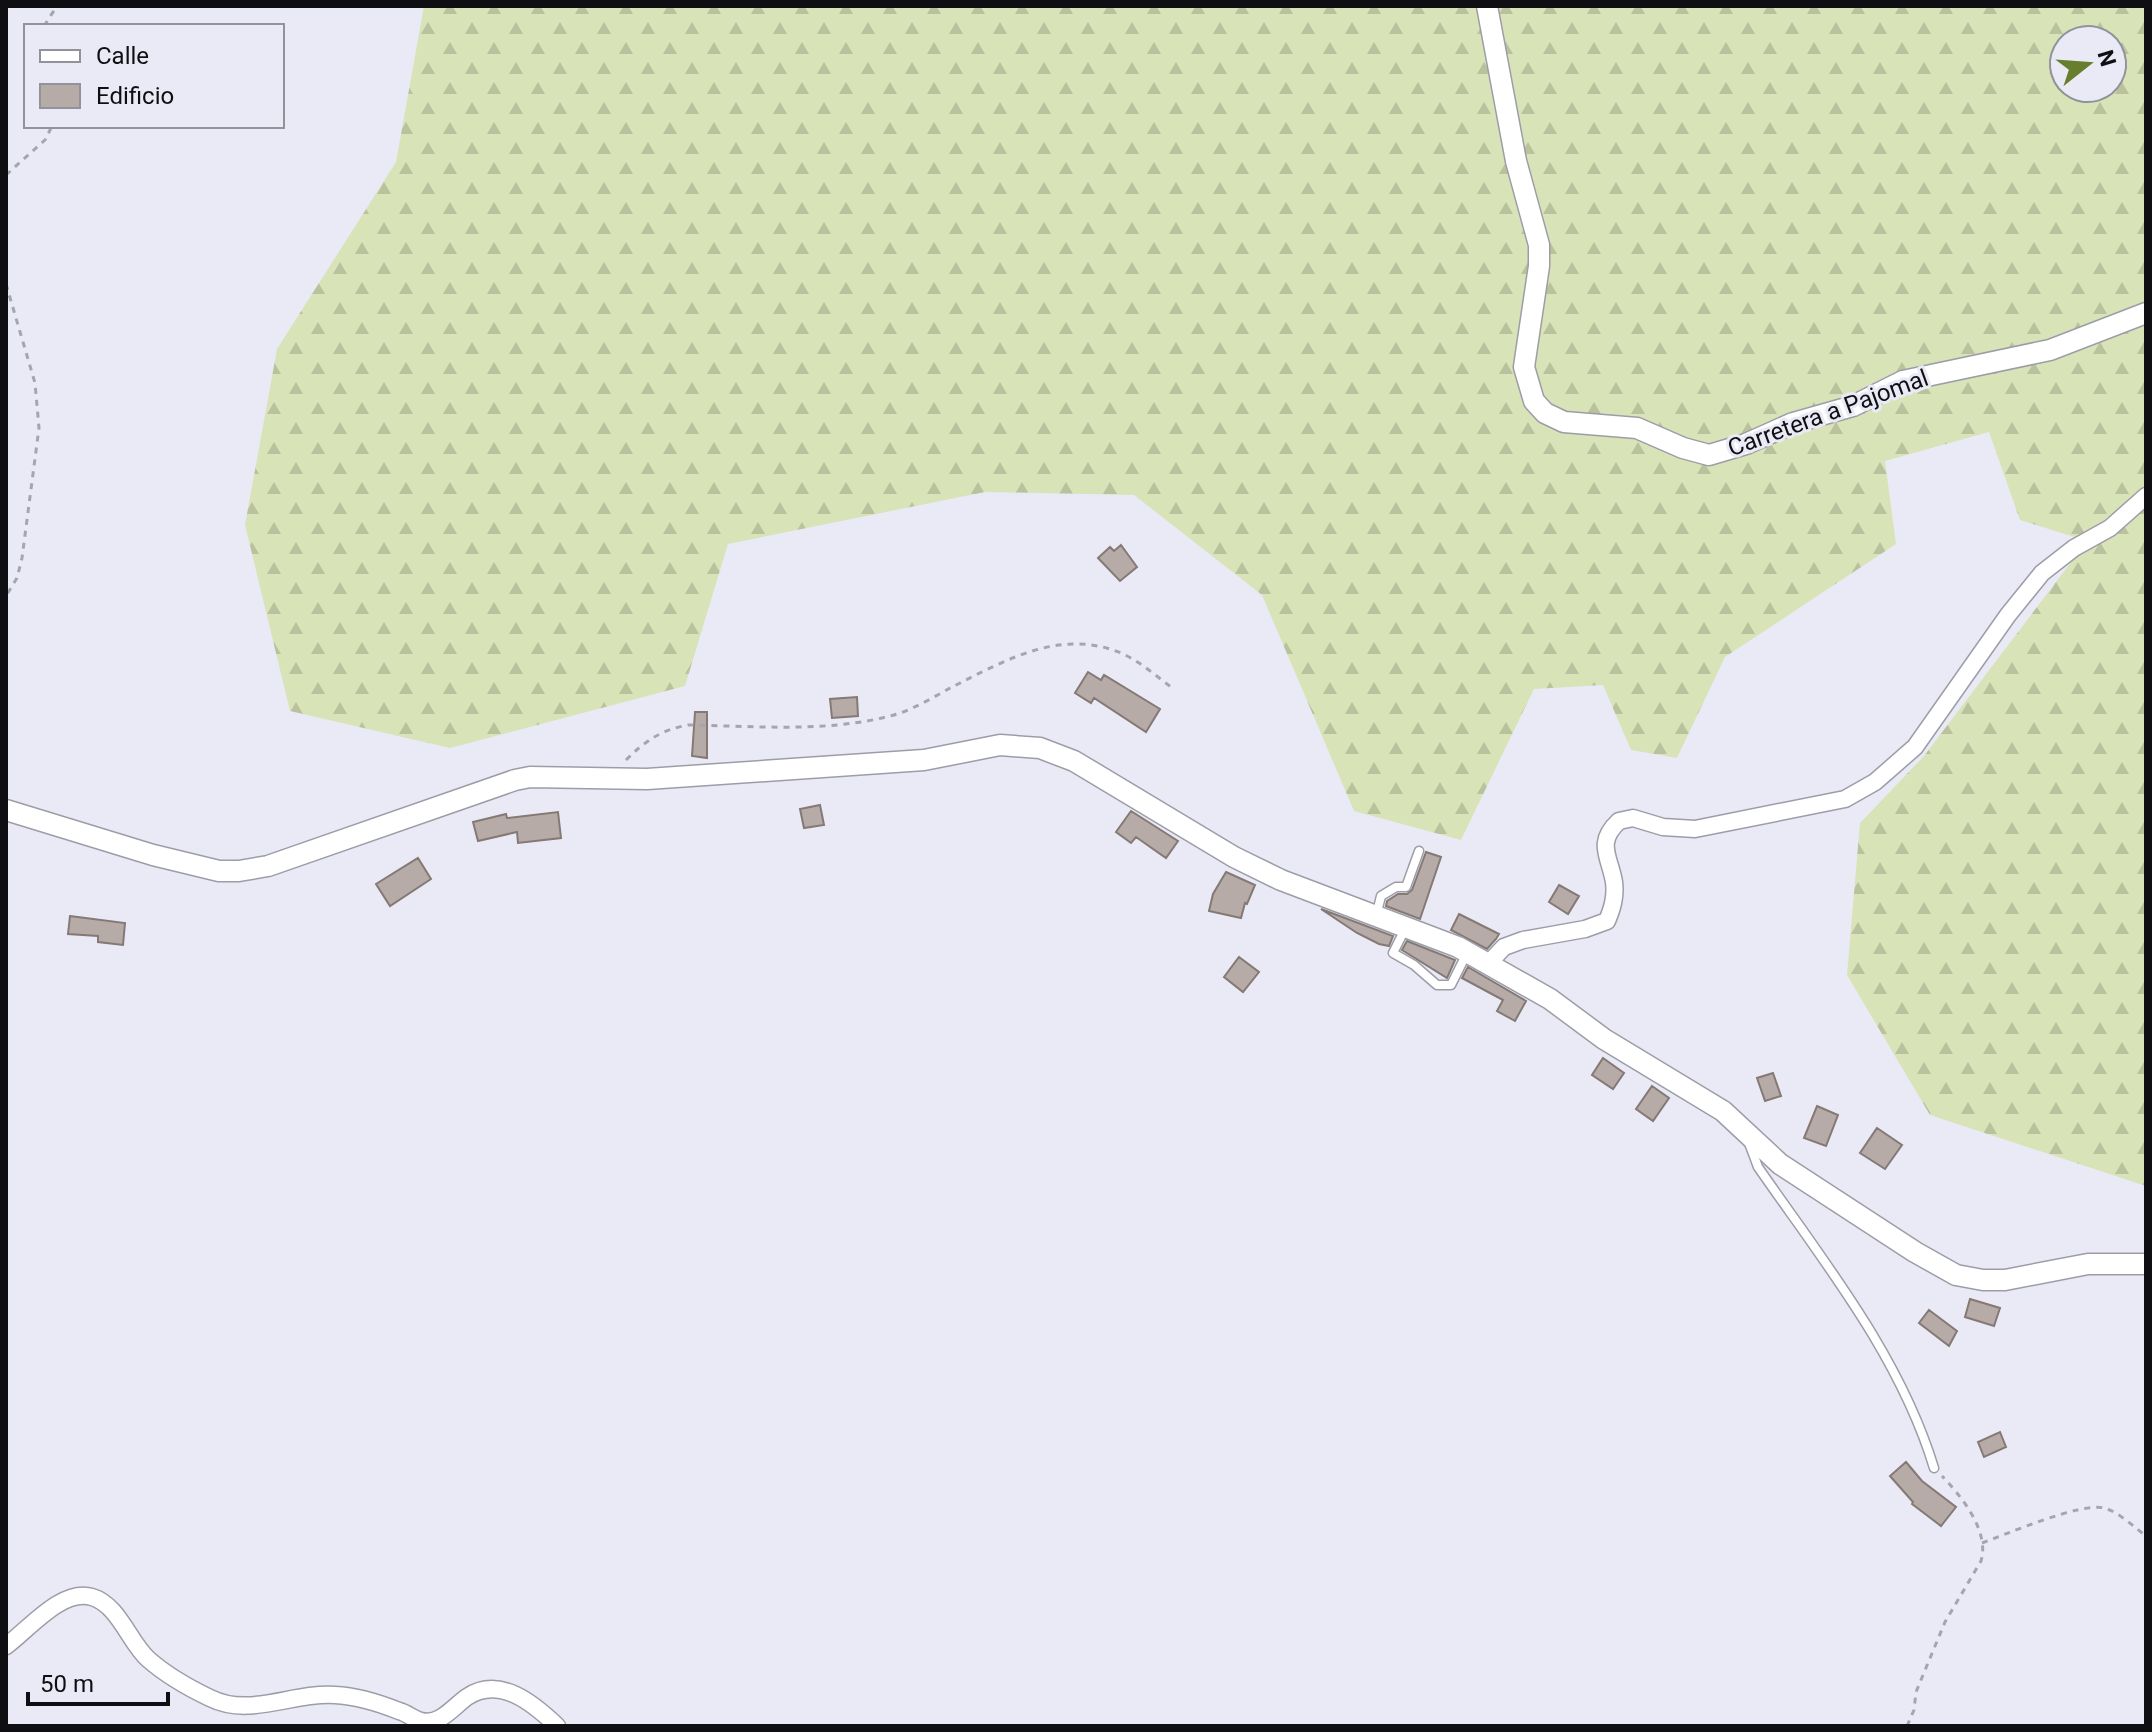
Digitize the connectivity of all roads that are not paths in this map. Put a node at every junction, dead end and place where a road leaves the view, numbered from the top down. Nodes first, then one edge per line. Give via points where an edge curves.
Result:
1 (1487, 6) edge
2 (2146, 313) edge
3 (2146, 496) edge
4 (6, 810) edge
5 (1419, 851) dead end
6 (1376, 917) junction
7 (1405, 929) junction
8 (1468, 952) junction
9 (1488, 964) junction
10 (1746, 1131) junction
11 (2146, 1264) edge
12 (1934, 1468) road end
13 (6, 1646) edge
14 (557, 1726) edge

1 - 2 street, Carretera a Pajomal via 1516,161 1539,245 1524,367 1534,401 1564,422 1637,428 1709,455 1853,406 1903,381 2050,350
3 - 9 street via 2110,528 2042,573 1915,747 1875,782 1845,799 1695,829 1633,818 1619,821 1607,837 1605,852 1614,883 1614,906 1607,921 1523,940 1504,947
4 - 6 street via 166,858 239,871 268,866 515,780 647,779 924,760 1021,745 1074,761 1234,857
5 - 6 lane via 1406,887 1381,896
6 - 7 street
7 - 8 street
7 - 8 lane via 1393,953 1437,985 1451,985
8 - 9 street
9 - 10 street via 1550,999
10 - 11 street via 1780,1164 1956,1275 2005,1280 2088,1264
10 - 12 lane via 1758,1167 1891,1367 1915,1413
13 - 14 street via 53,1605 66,1598 92,1597 116,1616 147,1658 221,1703 255,1706 335,1695 432,1722 481,1690 499,1690 522,1696

